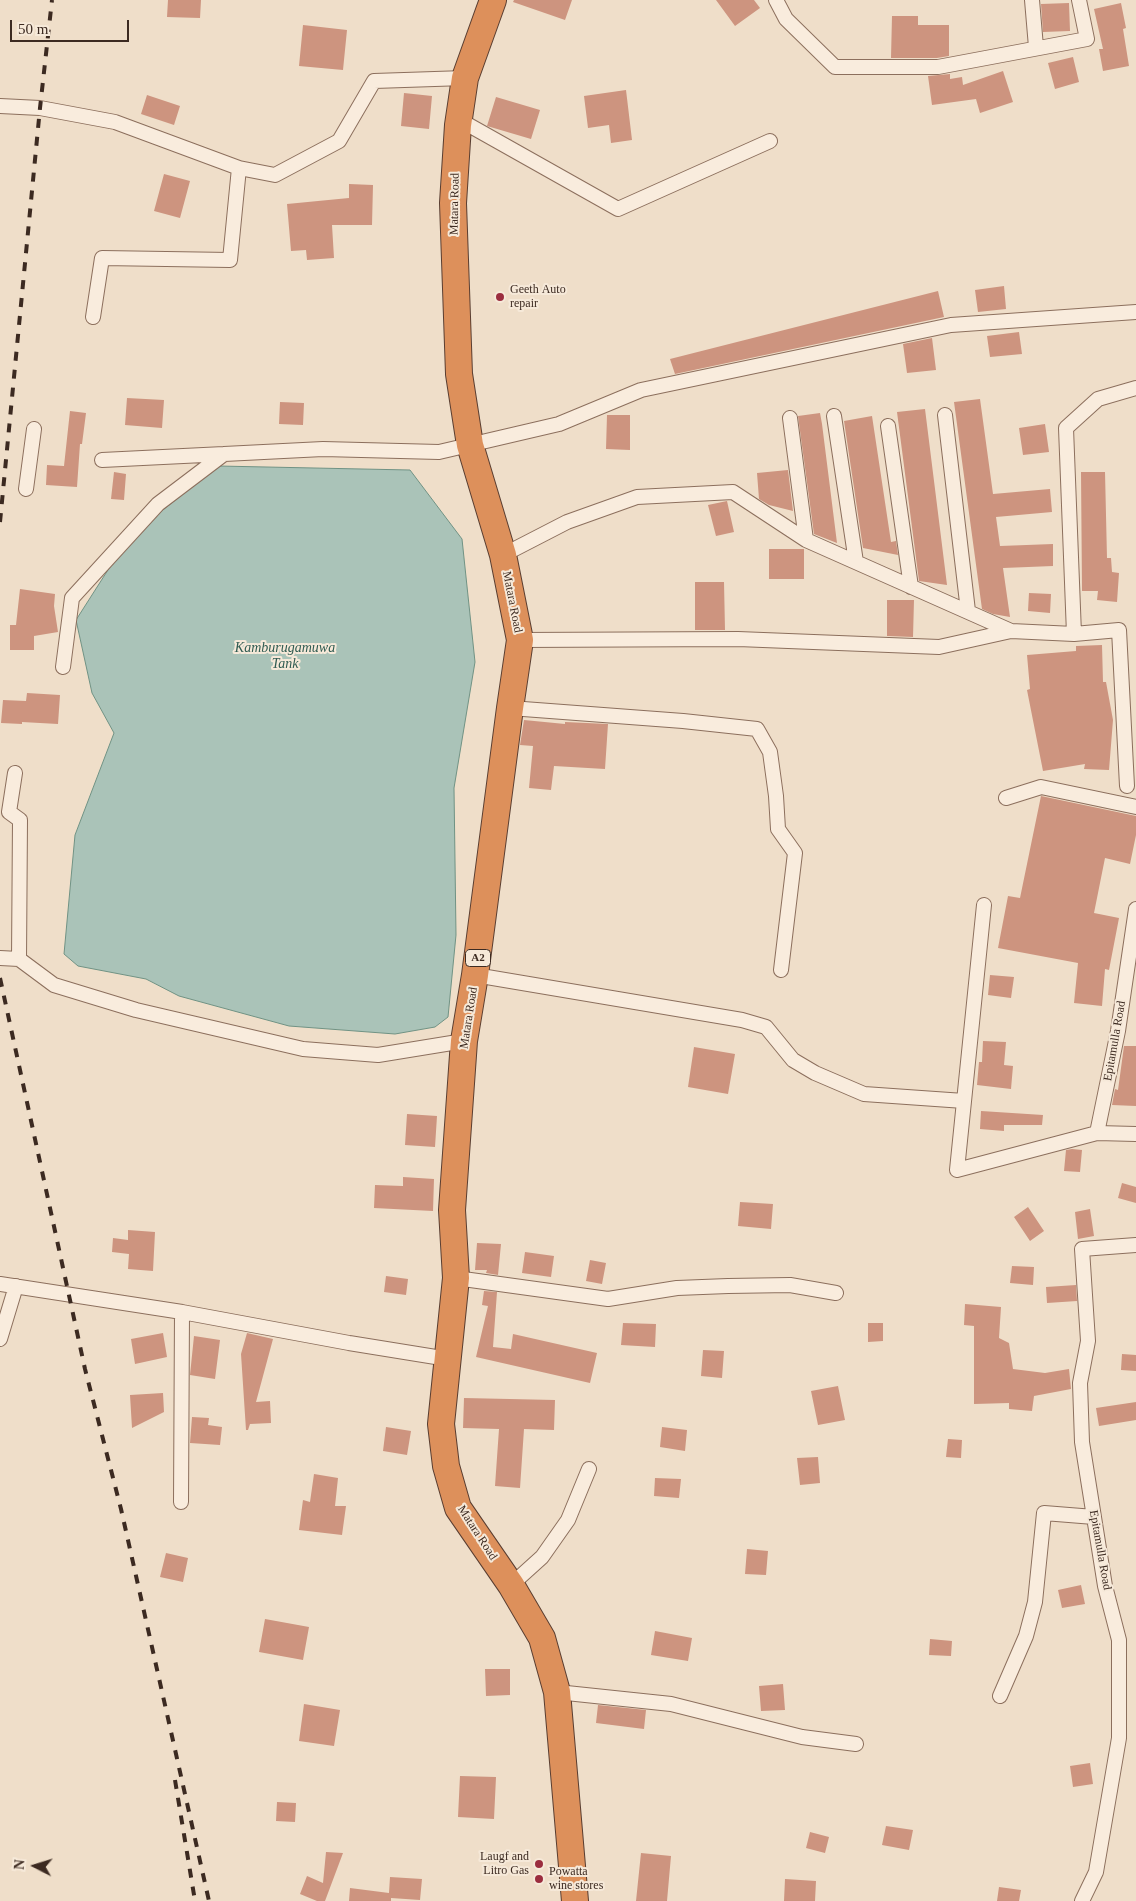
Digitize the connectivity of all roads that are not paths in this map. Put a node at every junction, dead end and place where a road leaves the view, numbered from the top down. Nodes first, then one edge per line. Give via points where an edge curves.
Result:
1 (493, 0) edge
2 (776, 0) edge
3 (1032, 0) edge
4 (1079, 0) edge
5 (1036, 47) junction
6 (465, 78) junction
7 (0, 106) edge
8 (458, 119) junction
9 (770, 141) dead end
10 (239, 168) junction
11 (1136, 312) edge
12 (93, 317) dead end
13 (1136, 388) edge
14 (945, 415) dead end
15 (834, 416) dead end
16 (790, 418) dead end
17 (888, 426) dead end
18 (34, 429) dead end
19 (470, 445) junction
20 (224, 454) junction
21 (102, 460) dead end
22 (26, 489) dead end
23 (806, 540) junction
24 (503, 555) junction
25 (856, 562) junction
26 (911, 587) junction
27 (968, 611) junction
28 (1010, 631) junction
29 (1074, 634) junction
30 (520, 640) junction
31 (63, 667) dead end
32 (510, 708) junction
33 (15, 773) dead end
34 (1127, 786) dead end
35 (1006, 798) dead end
36 (1136, 807) edge
37 (984, 905) dead end
38 (1136, 909) edge
39 (0, 958) edge
40 (19, 959) junction
41 (781, 970) dead end
42 (476, 975) junction
43 (464, 1041) junction
44 (964, 1101) junction
45 (1097, 1133) junction
46 (1136, 1134) edge
47 (1136, 1245) edge
48 (456, 1278) junction
49 (0, 1284) edge
50 (16, 1286) junction
51 (836, 1292) dead end
52 (182, 1312) junction
53 (0, 1339) edge
54 (448, 1359) junction
55 (589, 1469) dead end
56 (181, 1502) dead end
57 (1094, 1517) junction
58 (511, 1585) junction
59 (557, 1692) junction
60 (1000, 1696) dead end
61 (856, 1744) dead end
62 (575, 1901) edge
63 (1082, 1901) edge

1 - 6 highway, Matara Road / A2
2 - 5 street via 786,19 835,67 938,67
3 - 5 street
4 - 5 street via 1087,39
6 - 8 highway, Matara Road / A2
6 - 10 street via 374,80 339,141 275,175
7 - 10 street via 40,108 115,122
8 - 9 street via 618,209
8 - 19 highway, Matara Road / A2 via 453,203 458,374
10 - 12 street via 230,260 102,258
11 - 19 street via 951,325 641,390 558,424
13 - 29 street via 1098,399 1066,428
14 - 27 street
15 - 25 street
16 - 23 street
17 - 26 street
18 - 22 street
19 - 20 street via 439,452 322,449
19 - 24 highway, Matara Road / A2
20 - 21 street
20 - 31 street via 158,504 72,598
23 - 24 street via 732,492 646,496 567,522
23 - 25 street
24 - 30 highway, Matara Road / A2
25 - 26 street
26 - 27 street
27 - 28 street
28 - 29 street
28 - 30 street via 939,647 738,639
29 - 34 street via 1119,630
30 - 32 highway, Matara Road / A2
32 - 41 street via 757,730 770,752 778,829 795,853
32 - 42 highway, Matara Road / A2
33 - 40 street via 9,812 20,820
35 - 36 street via 1041,787
37 - 44 street
38 - 45 street, Epitamulla Road via 1118,1032
39 - 40 street
40 - 43 street via 54,985 136,1010 303,1049 378,1054
42 - 43 highway, Matara Road / A2
42 - 44 street via 742,1020 766,1027 793,1060 864,1094
43 - 48 highway, Matara Road / A2 via 452,1210
44 - 45 street via 957,1170
45 - 46 street
47 - 57 street, Epitamulla Road via 1082,1249 1088,1340 1080,1384 1082,1442
48 - 51 street via 608,1299 677,1288 790,1284
48 - 54 highway, Matara Road / A2
49 - 50 street
50 - 52 street
50 - 53 street
52 - 54 street
52 - 56 street
54 - 58 highway, Matara Road / A2 via 441,1424 446,1466 458,1508
55 - 58 street via 568,1520 542,1557
57 - 60 street via 1044,1513 1031,1619
57 - 63 street, Epitamulla Road via 1105,1586 1119,1640 1119,1738 1096,1872
58 - 59 highway, Matara Road / A2 via 542,1638
59 - 61 street via 671,1704 802,1737
59 - 62 highway, Matara Road / A2

